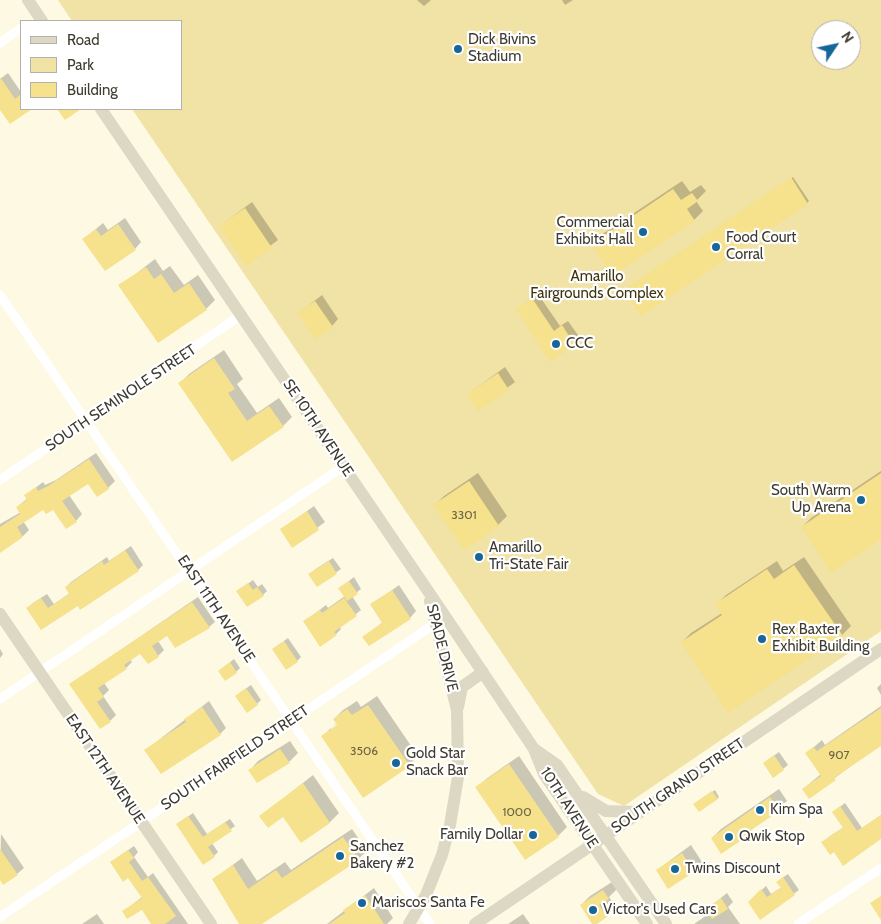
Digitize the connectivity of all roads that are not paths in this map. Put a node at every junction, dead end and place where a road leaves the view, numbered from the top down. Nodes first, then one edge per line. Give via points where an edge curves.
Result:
1 (28, 0) edge
2 (37, 20) edge
3 (20, 29) edge
4 (0, 43) edge
5 (102, 110) edge
6 (0, 295) edge
7 (241, 315) junction
8 (86, 421) junction
9 (344, 466) junction
10 (0, 480) edge
11 (190, 570) junction
12 (426, 587) joint
13 (0, 614) edge
14 (441, 619) junction
15 (881, 649) edge
16 (39, 672) junction
17 (483, 672) junction
18 (0, 698) edge
19 (457, 710) junction
20 (292, 720) junction
21 (534, 749) junction
22 (573, 788) junction
23 (639, 812) junction
24 (141, 822) junction
25 (606, 834) junction
26 (592, 844) junction
27 (881, 868) edge
28 (419, 907) junction
29 (0, 917) edge
30 (211, 924) edge
31 (408, 924) edge
32 (430, 924) edge
33 (474, 924) edge
34 (647, 924) edge
35 (666, 924) edge
36 (798, 924) edge

1 - 2 main road
3 - 4 street
5 - 7 main road, SE 10TH AVENUE
6 - 8 street, EAST 11TH AVENUE
7 - 8 street, SOUTH SEMINOLE STREET
7 - 9 main road, SE 10TH AVENUE
8 - 10 street, SOUTH SEMINOLE STREET
8 - 11 street, EAST 11TH AVENUE
9 - 11 street
9 - 12 main road, SE 10TH AVENUE
11 - 16 street
11 - 20 street, EAST 11TH AVENUE
12 - 14 main road, SPADE DRIVE
13 - 16 main road, EAST 12TH AVENUE
14 - 17 main road
14 - 19 main road, SPADE DRIVE
14 - 20 street, SOUTH FAIRFIELD STREET
15 - 23 main road, SOUTH GRAND STREET
16 - 18 street
16 - 24 main road, EAST 12TH AVENUE
17 - 19 main road, SPADE DRIVE via 462,687
17 - 21 main road
19 - 28 main road, SPADE DRIVE via 459,758 454,806 442,855
20 - 24 street, SOUTH FAIRFIELD STREET
20 - 28 street, EAST 11TH AVENUE
21 - 22 main road, 10TH AVENUE via 557,765
21 - 26 main road, 10TH AVENUE via 544,774
22 - 23 main road via 606,811
22 - 25 main road, 10TH AVENUE
23 - 25 main road, SOUTH GRAND STREET
24 - 29 street, SOUTH FAIRFIELD STREET
24 - 30 main road, EAST 12TH AVENUE
25 - 26 main road, SOUTH GRAND STREET
25 - 35 main road, 10TH AVENUE
26 - 33 main road, SOUTH GRAND STREET
26 - 34 main road, 10TH AVENUE
27 - 36 street
28 - 31 main road, SPADE DRIVE
28 - 32 street, EAST 11TH AVENUE

